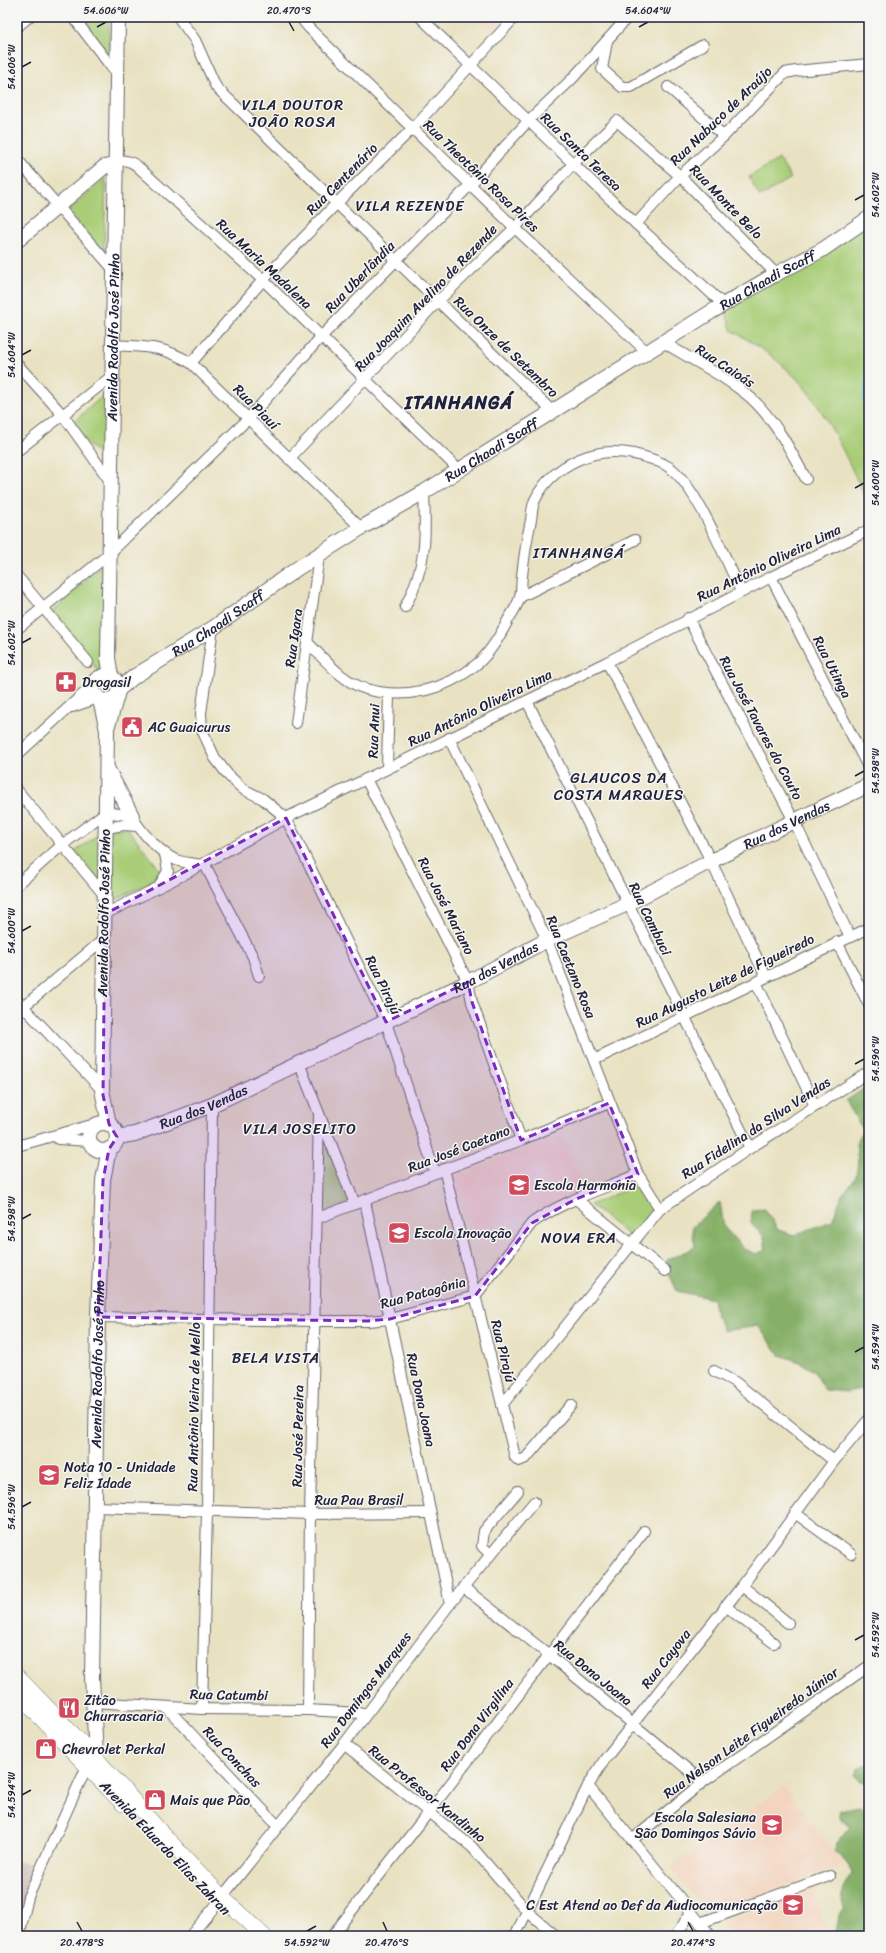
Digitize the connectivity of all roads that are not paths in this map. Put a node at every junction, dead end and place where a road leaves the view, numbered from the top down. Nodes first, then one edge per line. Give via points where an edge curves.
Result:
1 (28, 17) edge
2 (73, 17) edge
3 (118, 17) edge
4 (178, 17) edge
5 (300, 17) edge
6 (420, 17) edge
7 (515, 17) edge
8 (628, 17) edge
9 (17, 27) edge
10 (608, 40) junction
11 (703, 45) dead end
12 (471, 64) junction
13 (869, 64) edge
14 (116, 73) junction
15 (668, 87) dead end
16 (529, 120) junction
17 (617, 121) joint
18 (412, 129) junction
19 (724, 136) junction
20 (17, 159) edge
21 (573, 164) junction
22 (114, 165) junction
23 (680, 176) junction
24 (470, 185) junction
25 (337, 203) junction
26 (57, 207) junction
27 (869, 218) edge
28 (636, 224) junction
29 (514, 228) junction
30 (17, 241) edge
31 (396, 260) junction
32 (113, 269) junction
33 (776, 274) junction
34 (263, 280) junction
35 (438, 301) junction
36 (724, 305) junction
37 (321, 337) junction
38 (663, 342) junction
39 (112, 345) junction
40 (647, 352) junction
41 (17, 364) edge
42 (191, 364) junction
43 (112, 376) junction
44 (366, 380) junction
45 (552, 411) junction
46 (62, 414) junction
47 (249, 418) junction
48 (17, 451) edge
49 (289, 459) junction
50 (458, 469) junction
51 (806, 479) dead end
52 (110, 481) junction
53 (424, 492) junction
54 (361, 528) junction
55 (869, 530) edge
56 (635, 540) dead end
57 (109, 554) junction
58 (319, 556) junction
59 (17, 576) edge
60 (771, 577) junction
61 (741, 591) junction
62 (520, 597) junction
63 (43, 607) junction
64 (405, 607) dead end
65 (688, 618) junction
66 (213, 628) junction
67 (17, 629) edge
68 (308, 643) junction
69 (108, 658) junction
70 (88, 662) dead end
71 (607, 662) junction
72 (112, 676) junction
73 (97, 690) junction
74 (117, 694) junction
75 (389, 694) junction
76 (527, 701) junction
77 (296, 723) dead end
78 (107, 730) junction
79 (448, 738) junction
80 (17, 755) edge
81 (106, 767) junction
82 (387, 768) junction
83 (869, 769) edge
84 (366, 779) junction
85 (869, 785) edge
86 (17, 790) edge
87 (106, 812) junction
88 (286, 818) junction
89 (134, 821) junction
90 (794, 821) junction
91 (106, 828) junction
92 (62, 845) junction
93 (165, 854) junction
94 (711, 861) junction
95 (202, 864) junction
96 (17, 885) edge
97 (158, 887) junction
98 (104, 895) junction
99 (627, 904) junction
100 (105, 914) junction
101 (869, 928) edge
102 (850, 937) junction
103 (104, 939) junction
104 (547, 940) junction
105 (837, 942) junction
106 (259, 976) dead end
107 (766, 977) junction
108 (468, 982) junction
109 (756, 982) junction
110 (869, 1005) edge
111 (19, 1006) edge
112 (683, 1016) junction
113 (386, 1022) junction
114 (594, 1060) junction
115 (299, 1063) junction
116 (869, 1072) edge
117 (103, 1093) junction
118 (609, 1102) junction
119 (212, 1105) junction
120 (815, 1106) junction
121 (319, 1115) junction
122 (100, 1124) junction
123 (46, 1139) junction
124 (521, 1140) junction
125 (113, 1143) junction
126 (91, 1144) junction
127 (17, 1146) edge
128 (750, 1148) junction
129 (440, 1171) junction
130 (638, 1174) junction
131 (103, 1180) junction
132 (576, 1199) junction
133 (360, 1203) junction
134 (660, 1209) junction
135 (318, 1218) junction
136 (632, 1244) junction
137 (665, 1271) dead end
138 (475, 1296) junction
139 (98, 1317) junction
140 (209, 1318) junction
141 (390, 1319) junction
142 (315, 1321) junction
143 (714, 1371) dead end
144 (502, 1405) junction
145 (571, 1405) dead end
146 (869, 1419) edge
147 (834, 1462) junction
148 (518, 1491) dead end
149 (534, 1502) dead end
150 (95, 1507) junction
151 (207, 1512) junction
152 (430, 1513) junction
153 (795, 1513) junction
154 (310, 1514) junction
155 (644, 1531) dead end
156 (490, 1554) junction
157 (851, 1554) dead end
158 (742, 1586) junction
159 (463, 1587) junction
160 (450, 1604) junction
161 (725, 1606) junction
162 (788, 1623) dead end
163 (774, 1643) dead end
164 (548, 1654) junction
165 (869, 1666) edge
166 (17, 1676) edge
167 (17, 1693) edge
168 (166, 1707) junction
169 (94, 1709) junction
170 (202, 1709) junction
171 (308, 1710) junction
172 (365, 1715) junction
173 (632, 1724) junction
174 (344, 1744) junction
175 (87, 1758) junction
176 (703, 1782) junction
177 (588, 1786) junction
178 (428, 1814) junction
179 (278, 1826) junction
180 (632, 1840) junction
181 (830, 1876) dead end
182 (220, 1900) junction
183 (528, 1912) junction
184 (691, 1912) junction
185 (700, 1923) junction
186 (19, 1936) edge
187 (190, 1936) edge
188 (251, 1936) edge
189 (264, 1936) edge
190 (332, 1936) edge
191 (515, 1936) edge
192 (556, 1936) edge
193 (676, 1936) edge
194 (711, 1936) edge

1 - 9 street
2 - 14 street
3 - 14 main road, Avenida Rodolfo José Pinho
4 - 25 street, Rua Onze de Setembro via 195,40 216,87
5 - 18 street, Rua Theotônio Rosa Pires
6 - 12 street, Rua Santa Teresa
7 - 12 street, Rua Centenário
8 - 10 street, Rua Uberlândia
10 - 11 street via 602,69 626,88
10 - 16 street, Rua Uberlândia
12 - 16 street, Rua Santa Teresa
12 - 18 street, Rua Centenário
13 - 19 street, Rua Nabuco de Araújo via 785,73
14 - 22 main road, Avenida Rodolfo José Pinho
15 - 19 street
16 - 21 street, Rua Santa Teresa
16 - 24 street, Rua Uberlândia
17 - 21 street, Rua Joaquim Avelino de Rezende
17 - 23 street, Rua Monte Belo
18 - 24 street, Rua Theotônio Rosa Pires
18 - 25 street, Rua Centenário
19 - 23 street, Rua Nabuco de Araújo
20 - 26 street
21 - 28 street, Rua Santa Teresa
21 - 29 street, Rua Joaquim Avelino de Rezende
22 - 26 main road via 104,167
22 - 32 main road, Avenida Rodolfo José Pinho
22 - 34 street, Rua Maria Madalena via 121,160 132,162
23 - 28 street, Rua Nabuco de Araújo
23 - 33 street, Rua Monte Belo
24 - 29 street, Rua Theotônio Rosa Pires
24 - 31 street, Rua Uberlândia
25 - 31 street, Rua Onze de Setembro
25 - 34 street, Rua Centenário
26 - 30 main road
26 - 32 street
27 - 33 main road, Rua Chaadi Scaff via 822,250
28 - 36 street, Rua Santa Teresa
29 - 35 street, Rua Joaquim Avelino de Rezende
29 - 40 street, Rua Theotônio Rosa Pires
31 - 35 street, Rua Onze de Setembro
31 - 37 street, Rua Uberlândia
32 - 39 main road, Avenida Rodolfo José Pinho
33 - 36 main road, Rua Chaadi Scaff
34 - 37 street, Rua Maria Madalena
34 - 42 street, Rua Centenário
35 - 44 street, Rua Joaquim Avelino de Rezende
35 - 45 street, Rua Onze de Setembro
36 - 38 main road, Rua Chaadi Scaff
37 - 44 street, Rua Maria Madalena
37 - 47 street, Rua Uberlândia
38 - 40 main road, Rua Chaadi Scaff
38 - 51 street, Rua Caioás via 751,399 771,421
39 - 42 street, Rua Piauí via 155,347
39 - 43 main road, Avenida Rodolfo José Pinho
40 - 45 main road, Rua Chaadi Scaff
41 - 46 street
42 - 47 street, Rua Piauí
43 - 46 street
43 - 52 main road, Avenida Rodolfo José Pinho
44 - 49 street, Rua Joaquim Avelino de Rezende
44 - 50 street, Rua Maria Madalena
45 - 50 main road, Rua Chaadi Scaff
46 - 48 street
46 - 52 street
47 - 49 street, Rua Piauí
47 - 57 street, Rua Uberlândia
49 - 54 street, Rua Piauí
50 - 53 main road, Rua Chaadi Scaff
52 - 57 main road, Avenida Rodolfo José Pinho
53 - 54 main road, Rua Chaadi Scaff
53 - 64 street via 426,536 421,570
54 - 58 main road, Rua Chaadi Scaff
55 - 60 street, Rua Antônio Oliveira Lima
56 - 62 street
57 - 63 street, Rua Uberlândia
57 - 69 main road, Avenida Rodolfo José Pinho
58 - 66 main road, Rua Chaadi Scaff
58 - 68 street, Rua Igara
59 - 63 street
60 - 61 street, Rua Antônio Oliveira Lima
60 - 83 street, Rua Utinga
61 - 62 street via 699,506 682,479 654,459 622,452 600,452 559,470 543,485 534,502 527,536
61 - 65 street, Rua Antônio Oliveira Lima
62 - 75 street via 501,634 477,664 434,688 409,694
63 - 67 street, Rua Uberlândia
63 - 70 street
65 - 71 street, Rua Antônio Oliveira Lima
65 - 90 street, Rua José Tavares do Couto
66 - 74 main road, Rua Chaadi Scaff via 135,676
66 - 88 street via 201,713 202,730 228,775 243,789 263,799
68 - 75 street via 348,680 365,688
68 - 77 street, Rua Igara
69 - 72 main road, Avenida Rodolfo José Pinho
69 - 73 main road, Avenida Rodolfo José Pinho
71 - 76 street, Rua Antônio Oliveira Lima
71 - 94 street
72 - 73 main road via 104,675
72 - 74 main road, Avenida Rodolfo José Pinho via 116,679
73 - 74 main road via 110,701
73 - 78 main road, Avenida Rodolfo José Pinho
73 - 80 street via 70,707
74 - 78 main road, Avenida Rodolfo José Pinho
75 - 82 street, Rua Anui
76 - 79 street, Rua Antônio Oliveira Lima
76 - 99 street, Rua Cambuci
78 - 81 main road, Avenida Rodolfo José Pinho
79 - 82 street, Rua Antônio Oliveira Lima
79 - 104 street, Rua Caetano Rosa
81 - 87 main road, Avenida Rodolfo José Pinho
81 - 89 main road
82 - 84 street, Rua Antônio Oliveira Lima
84 - 88 street, Rua Antônio Oliveira Lima
84 - 108 street, Rua José Mariano
85 - 90 main road, Rua dos Vendas
86 - 92 street
87 - 89 street
87 - 91 main road, Avenida Rodolfo José Pinho
87 - 92 street
88 - 95 street, Rua Antônio Oliveira Lima
88 - 113 street, Rua Pirajú
89 - 91 street
89 - 93 street
90 - 94 main road, Rua dos Vendas
90 - 102 street, Rua José Tavares do Couto
91 - 98 main road, Avenida Rodolfo José Pinho
92 - 96 street
92 - 98 street
93 - 95 street via 177,860
93 - 97 street via 168,870
94 - 99 main road, Rua dos Vendas
94 - 107 street
95 - 97 street, Rua Antônio Oliveira Lima
95 - 106 street via 253,957
97 - 100 street, Rua Antônio Oliveira Lima
98 - 100 main road, Avenida Rodolfo José Pinho
99 - 104 main road, Rua dos Vendas
99 - 112 street, Rua Cambuci
100 - 103 main road, Avenida Rodolfo José Pinho
101 - 102 street, Rua Augusto Leite de Figueiredo
102 - 105 street, Rua Augusto Leite de Figueiredo
103 - 111 street
103 - 117 main road, Avenida Rodolfo José Pinho
104 - 108 main road, Rua dos Vendas
104 - 114 street, Rua Caetano Rosa
105 - 107 street, Rua Augusto Leite de Figueiredo
105 - 110 street
107 - 109 street, Rua Augusto Leite de Figueiredo
108 - 113 main road, Rua dos Vendas
108 - 124 street, Rua José Mariano via 472,1002
109 - 112 street, Rua Augusto Leite de Figueiredo
109 - 120 street
111 - 117 street
112 - 114 street, Rua Augusto Leite de Figueiredo
112 - 128 street, Rua Cambuci
113 - 115 main road, Rua dos Vendas
113 - 129 street, Rua Pirajú
114 - 118 street, Rua Caetano Rosa
115 - 119 main road, Rua dos Vendas
115 - 121 street, Rua Dona Joana
116 - 120 street, Rua Fidelina da Silva Vendas
117 - 122 main road, Avenida Rodolfo José Pinho
118 - 124 street, Rua José Caetano
118 - 130 street, Rua Caetano Rosa
119 - 125 main road, Rua dos Vendas
119 - 140 street, Rua Antônio Vieira de Mello
120 - 128 street, Rua Fidelina da Silva Vendas
121 - 133 street, Rua Dona Joana
121 - 135 street, Rua José Pereira
122 - 123 street
122 - 125 main road via 113,1126
122 - 126 main road via 90,1131
123 - 126 street via 77,1139
123 - 127 street
124 - 129 street, Rua José Caetano
125 - 126 main road via 101,1151
125 - 131 main road
126 - 131 main road
128 - 134 street, Rua Fidelina da Silva Vendas
129 - 133 street, Rua José Caetano
129 - 138 street, Rua Pirajú
130 - 132 street, Rua Patagônia
130 - 134 street, Rua Caetano Rosa
131 - 139 main road, Avenida Rodolfo José Pinho
132 - 136 street
132 - 138 street, Rua Patagônia via 544,1214 532,1223
133 - 135 street, Rua José Caetano
133 - 141 street, Rua Dona Joana
134 - 136 street, Rua Fidelina da Silva Vendas
135 - 142 street, Rua José Pereira
136 - 137 street
136 - 144 street, Rua Fidelina da Silva Vendas
138 - 141 street, Rua Patagônia
138 - 144 street, Rua Pirajú
139 - 140 street, Rua Patagônia
139 - 150 main road, Avenida Rodolfo José Pinho
140 - 142 street, Rua Patagônia
140 - 151 street, Rua Antônio Vieira de Mello
141 - 142 street, Rua Patagônia
141 - 152 street, Rua Dona Joana
142 - 154 street, Rua José Pereira
143 - 147 street via 735,1382
144 - 145 street, Rua Pirajú via 514,1457 522,1461
146 - 147 street, Rua Cayova
147 - 153 street, Rua Cayova
148 - 156 street via 484,1531 482,1546
149 - 156 street, Rua Domingos Marques
150 - 151 street, Rua Pau Brasil
150 - 169 main road, Avenida Rodolfo José Pinho via 92,1677
151 - 154 street, Rua Pau Brasil
151 - 170 street, Rua Antônio Vieira de Mello
152 - 154 street, Rua Pau Brasil
152 - 160 street, Rua Dona Joana
153 - 157 street
153 - 158 street, Rua Cayova
154 - 171 street, Rua José Pereira
155 - 164 street, Rua Dona Virgilina
156 - 159 street, Rua Domingos Marques
158 - 161 street, Rua Cayova
158 - 162 street
159 - 160 street, Rua Domingos Marques
159 - 164 street, Rua Dona Joana
160 - 172 street, Rua Domingos Marques
161 - 163 street
161 - 173 street, Rua Cayova
164 - 173 street, Rua Dona Joana
164 - 178 street, Rua Dona Virgilina
165 - 176 street, Rua Nelson Leite Figueiredo Júnior
166 - 175 main road, Avenida Eduardo Elias Zahran
167 - 175 main road, Avenida Eduardo Elias Zahran
168 - 169 street, Rua Catumbi
168 - 170 street, Rua Catumbi
168 - 179 street, Rua Conchas
169 - 175 main road, Avenida Rodolfo José Pinho
170 - 171 street, Rua Catumbi
171 - 172 street, Rua Catumbi
172 - 174 street, Rua Domingos Marques
173 - 176 street, Rua Dona Joana
173 - 177 street, Rua Cayova
174 - 178 street, Rua Professor Xandinho
174 - 179 street, Rua Domingos Marques
175 - 182 main road, Avenida Eduardo Elias Zahran via 160,1831
175 - 186 street via 28,1897
176 - 180 street, Rua Nelson Leite Figueiredo Júnior
177 - 180 street
177 - 183 street, Rua Cayova
178 - 183 street, Rua Professor Xandinho via 472,1847
178 - 190 street, Rua Dona Virgilina
179 - 182 street, Rua Domingos Marques
180 - 184 street
181 - 185 street
182 - 187 street, Rua Domingos Marques
182 - 188 main road, Avenida Eduardo Elias Zahran
182 - 189 main road, Avenida Eduardo Elias Zahran
183 - 191 street, Rua Cayova
183 - 192 street, Rua Professor Xandinho
184 - 185 street
184 - 193 street
185 - 194 street

